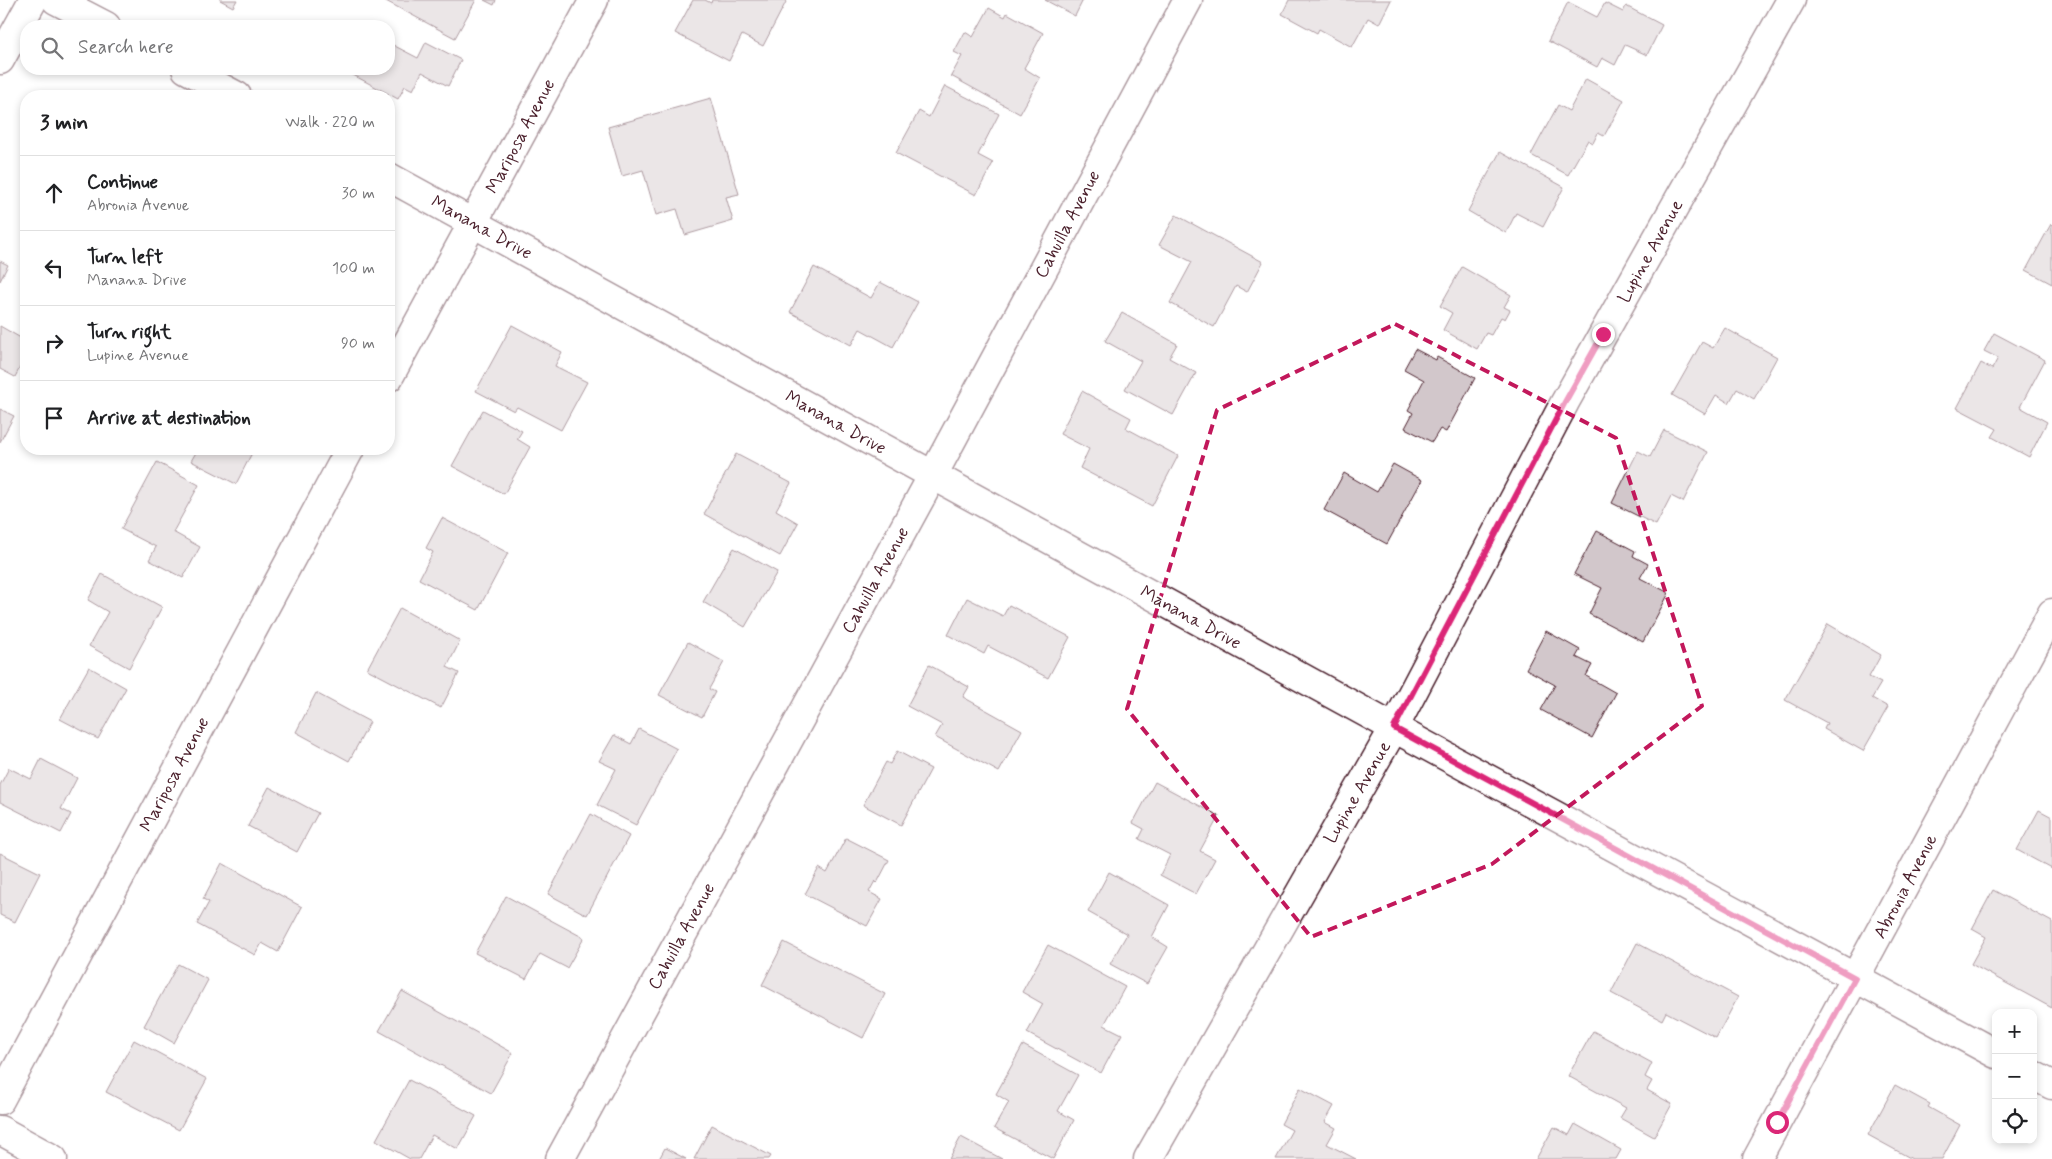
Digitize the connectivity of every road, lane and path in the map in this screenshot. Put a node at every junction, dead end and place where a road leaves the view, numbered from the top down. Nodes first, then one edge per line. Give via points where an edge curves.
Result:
1 (33, 0) edge
2 (56, 0) edge
3 (594, 0) edge
4 (1188, 0) edge
5 (1791, 0) edge
6 (22, 20) edge
7 (94, 20) edge
8 (20, 24) edge
9 (0, 60) edge
10 (197, 75) edge
11 (226, 90) edge
12 (395, 180) edge
13 (474, 222) junction
14 (395, 366) edge
15 (347, 455) edge
16 (932, 475) junction
17 (2052, 613) edge
18 (1394, 728) junction
19 (1855, 978) junction
20 (1992, 1052) edge
21 (2037, 1077) edge
22 (2052, 1085) edge
23 (0, 1100) edge
24 (0, 1130) edge
25 (52, 1159) edge
26 (560, 1159) edge
27 (1148, 1159) edge
28 (1757, 1159) edge

1 - 6 street
2 - 7 street
3 - 13 street, Mariposa Avenue
4 - 16 street, Cahuilla Avenue
5 - 18 street, Lupine Avenue via 1565,402
8 - 9 street
10 - 11 street
12 - 13 street, Manana Drive
13 - 14 street, Mariposa Avenue
13 - 16 street, Manana Drive
15 - 23 street, Mariposa Avenue
16 - 18 street, Manana Drive
16 - 26 street, Cahuilla Avenue
17 - 19 street, Abronia Avenue
18 - 19 street, Manana Drive
18 - 27 street, Lupine Avenue
19 - 20 street, Manana Drive
19 - 28 street, Abronia Avenue
21 - 22 street
24 - 25 street

